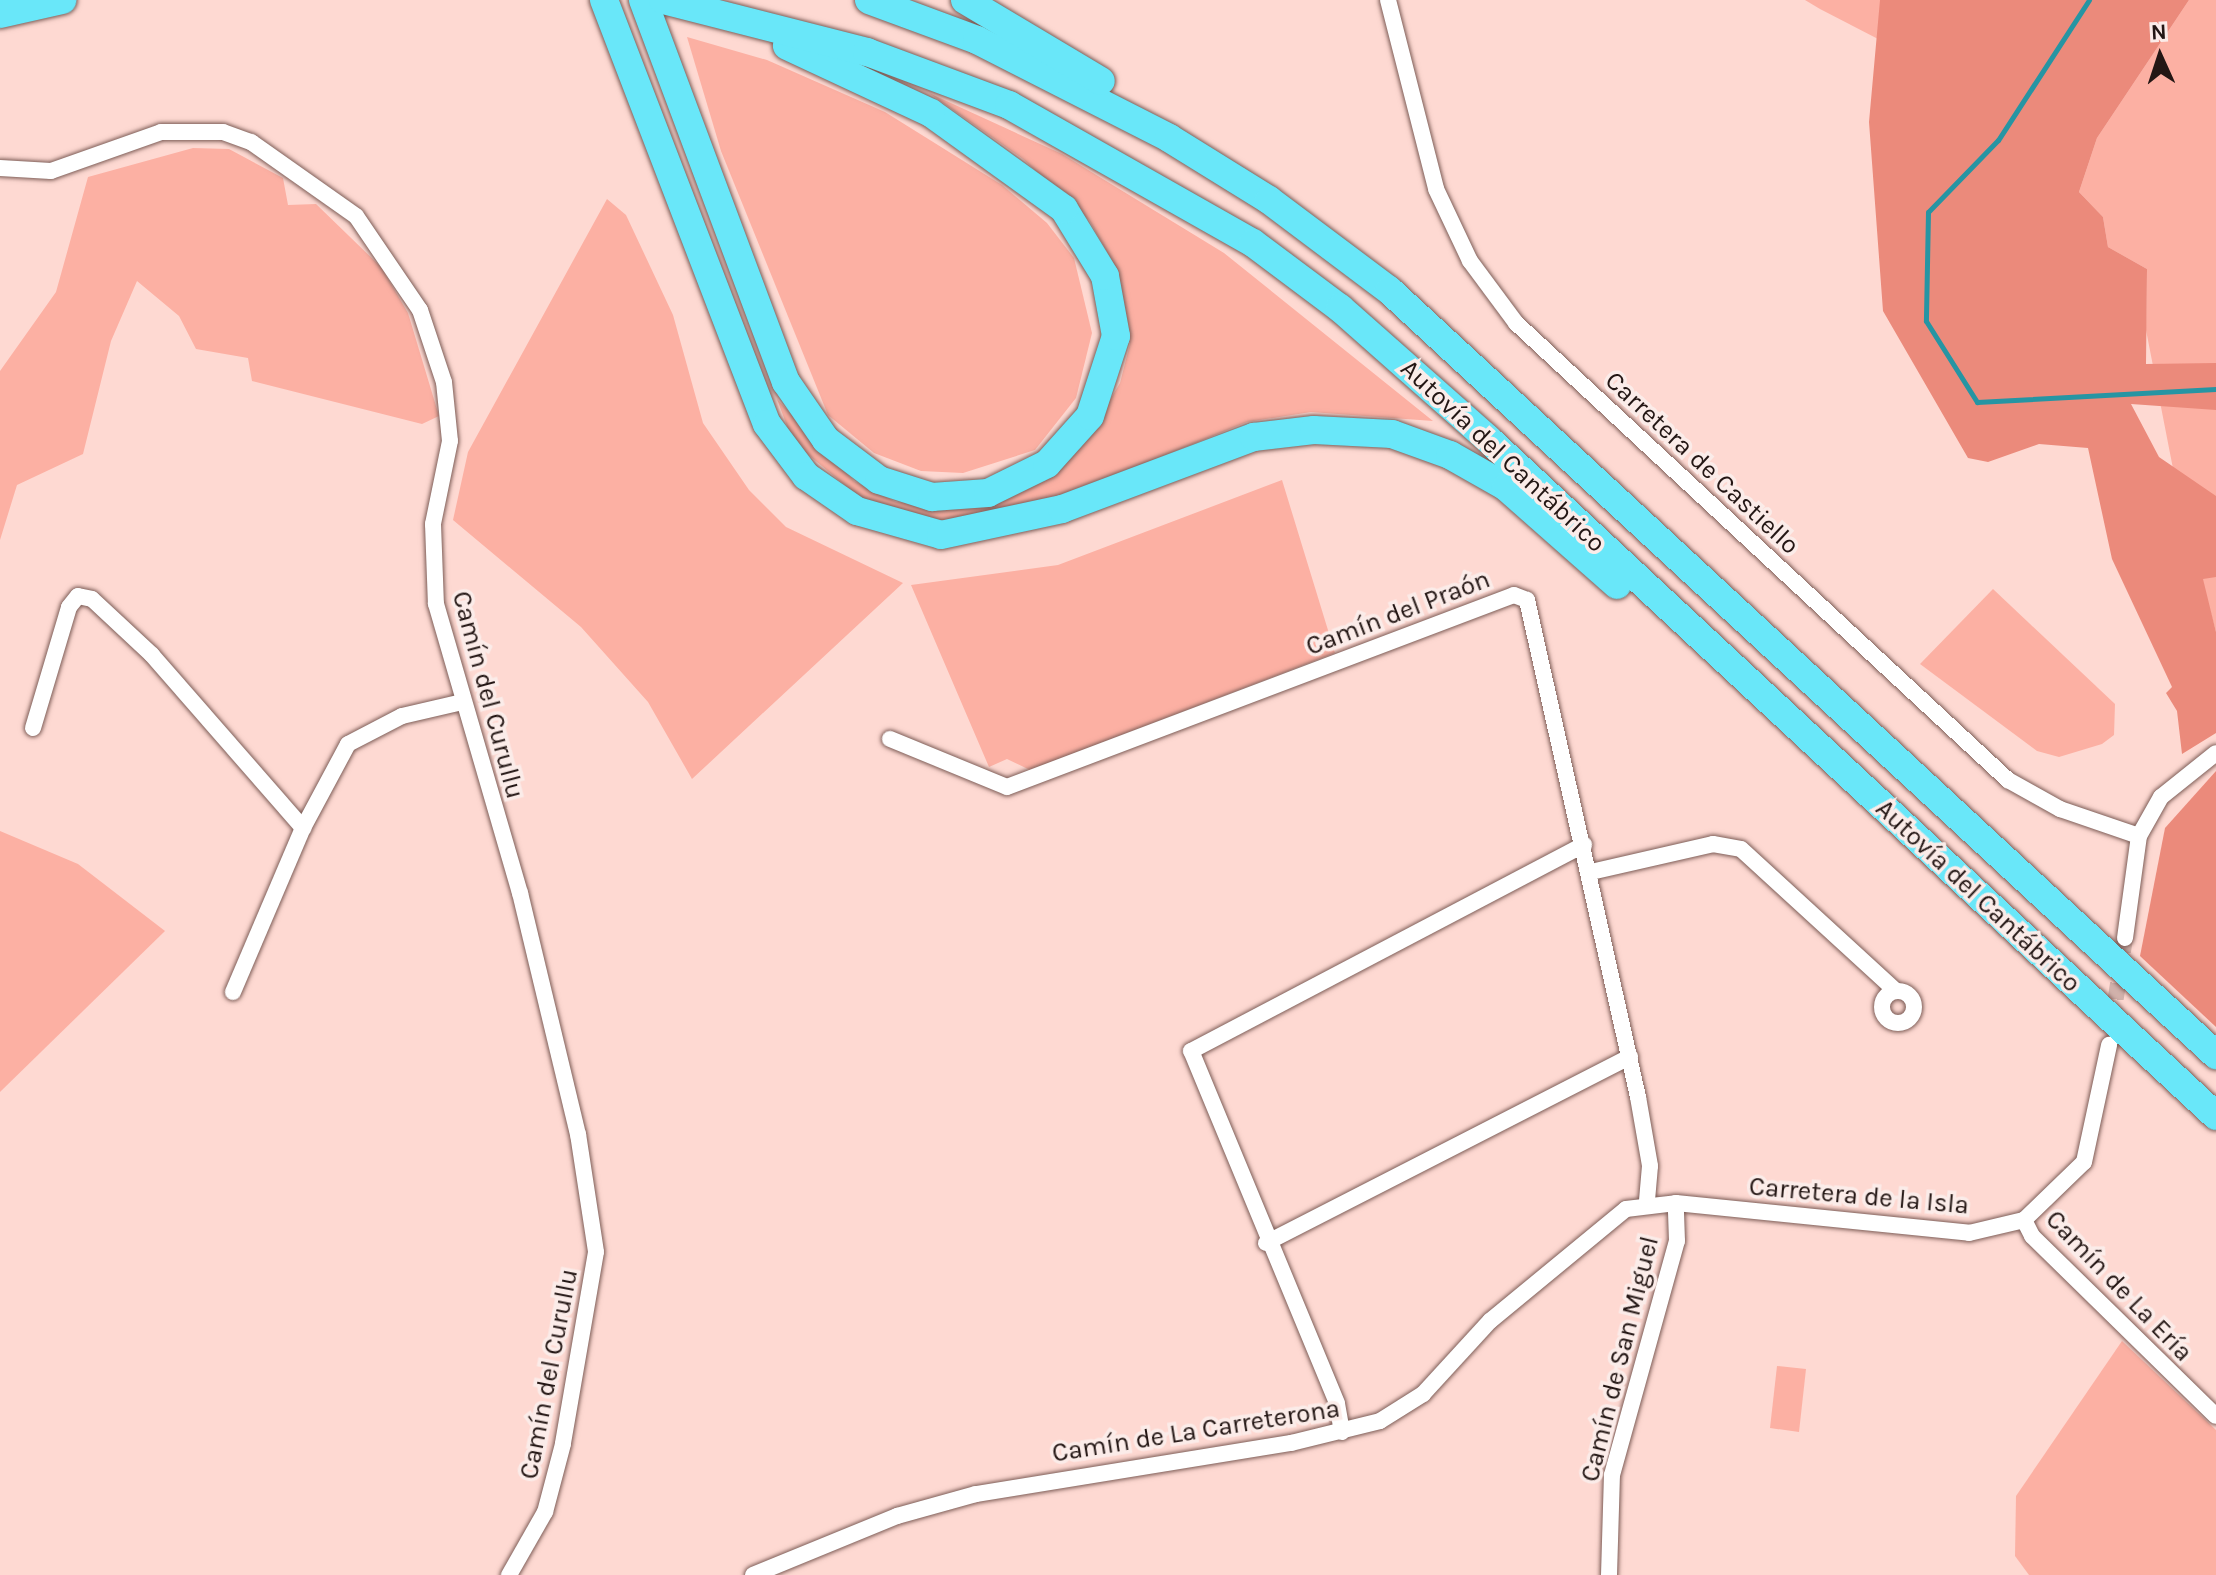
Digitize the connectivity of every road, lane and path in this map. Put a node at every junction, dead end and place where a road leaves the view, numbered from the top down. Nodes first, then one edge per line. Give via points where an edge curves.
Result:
1 (62, 0) edge
2 (604, 0) edge
3 (643, 0) edge
4 (869, 0) edge
5 (965, 0) edge
6 (1388, 0) edge
7 (668, 2) edge
8 (0, 14) edge
9 (0, 168) edge
10 (1513, 401) junction
11 (462, 702) junction
12 (33, 728) dead end
13 (890, 739) dead end
14 (2216, 753) edge
15 (303, 828) junction
16 (2139, 836) junction
17 (1584, 845) junction
18 (1947, 865) junction
19 (1591, 872) junction
20 (2125, 938) tunnel mouth
21 (1896, 991) dead end
22 (233, 992) dead end
23 (2109, 1045) dead end
24 (2216, 1055) edge
25 (1630, 1057) junction
26 (2216, 1116) edge
27 (1647, 1203) junction
28 (1676, 1203) junction
29 (2024, 1220) junction
30 (1266, 1243) junction
31 (2216, 1416) edge
32 (1342, 1432) junction
33 (509, 1575) edge
34 (753, 1575) edge
35 (1609, 1575) edge

1 - 8 highway
2 - 18 highway via 767,424 806,476 857,511 941,535 1062,509 1254,437 1314,430 1392,434 1450,455 1506,487 1834,779
3 - 7 highway via 786,382 826,440 879,480 932,497 988,493 1047,464 1090,416 1116,336 1105,276 1064,209 1004,161 884,88
4 - 10 highway, Autovía del Cantábrico via 1074,85 1222,168 1389,290
5 - 10 highway via 1284,192 1397,280
6 - 16 street, Carretera de Castiello via 1436,189 1470,261 1516,323 2008,780 2060,809
7 - 18 highway, Autovía del Cantábrico via 867,52 1009,105 1163,185 1253,243 1340,308 1488,439
9 - 11 street, Camín del Curullu via 51,171 161,132 223,132 275,157 356,216 420,310 444,382 450,441 430,564
10 - 24 highway, Autovía del Cantábrico
11 - 15 street via 402,716 348,744
11 - 33 street, Camín del Curullu via 566,1084 596,1252 560,1458 545,1512
12 - 15 street via 69,607 78,596 92,599 152,655
13 - 17 street, Camín del Praón via 1007,787 1514,595 1527,600
14 - 16 street via 2161,797
15 - 22 street
16 - 20 street
17 - 19 street, Camín del Praón
17 - 30 street via 1191,1051
18 - 26 highway, Autovía del Cantábrico
19 - 21 street via 1728,844 1790,890
19 - 25 street, Camín del Praón
23 - 29 street via 2084,1162
25 - 27 street, Camín del Praón via 1648,1155
25 - 30 street
27 - 28 street, Camín de La Carreterona
27 - 32 street, Camín de La Carreterona via 1626,1209 1490,1321 1423,1394 1380,1421
28 - 29 street, Carretera de la Isla via 1969,1233
28 - 35 street, Camín de San Miguel via 1677,1241 1612,1475
29 - 31 street, Camín de La Ería via 2037,1242
30 - 32 street via 1337,1403
32 - 34 street, Camín de La Carreterona via 976,1494 897,1516

